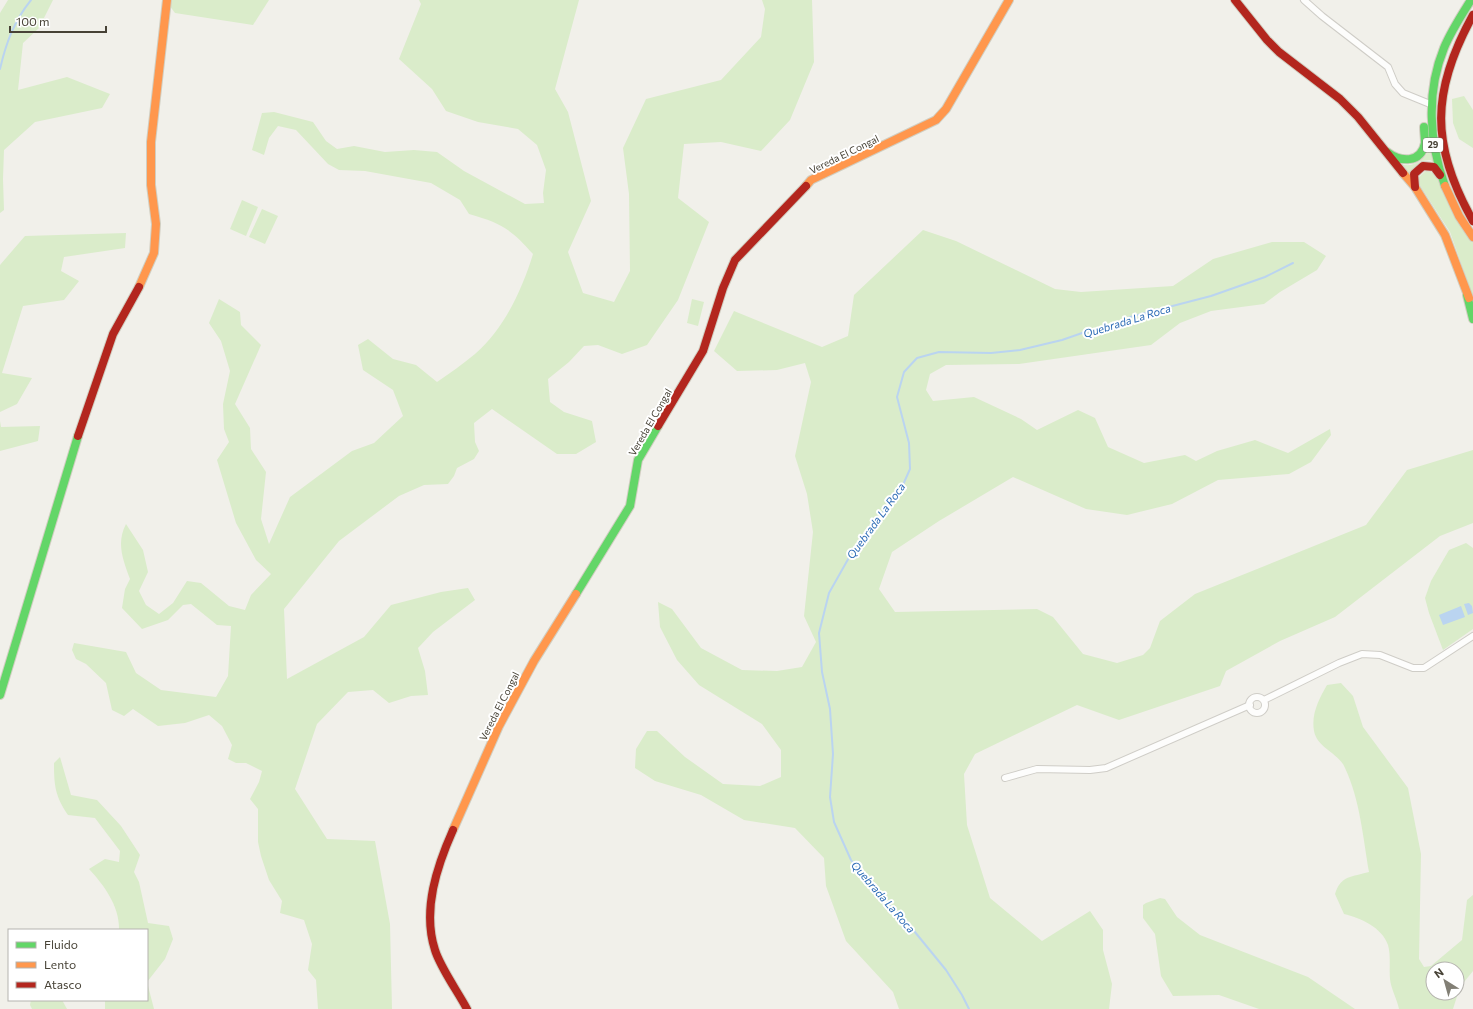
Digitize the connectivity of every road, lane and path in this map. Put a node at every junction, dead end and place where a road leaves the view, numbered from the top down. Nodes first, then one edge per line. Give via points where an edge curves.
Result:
1 (167, 0) edge
2 (1009, 0) edge
3 (1235, 0) edge
4 (1471, 0) edge
5 (1307, 1) edge
6 (1473, 15) edge
7 (1427, 103) junction
8 (1387, 152) junction
9 (1440, 175) junction
10 (1415, 187) junction
11 (1473, 221) edge
12 (1473, 237) edge
13 (1467, 295) junction
14 (1473, 309) edge
15 (1473, 319) edge
16 (1473, 636) edge
17 (0, 695) edge
18 (1264, 700) junction
19 (1250, 705) junction
20 (1005, 778) dead end
21 (467, 1009) edge

1 - 17 main road via 151,142 151,185 156,224 154,253 113,334 100,368
2 - 21 main road, Vereda El Congal via 946,110 936,120 811,180 735,260 723,288 703,351 638,460 630,506 534,661 499,726 440,860 431,902 431,935 435,951
3 - 8 main road via 1267,40 1340,99
4 - 7 main road via 1445,46 1429,86
5 - 7 street via 1388,67 1395,84 1403,93
6 - 11 main road, 29 via 1455,46 1447,67 1442,89 1441,112 1442,139 1447,164
7 - 8 main road via 1422,151 1407,161 1394,159
7 - 9 main road, 29
8 - 10 main road
9 - 10 main road via 1434,167 1418,168 1413,177
9 - 12 main road, 29 via 1454,206
10 - 13 main road via 1445,235
13 - 14 main road
13 - 15 main road
16 - 18 street via 1424,668 1413,668 1380,655 1362,654
18 - 19 street via 1255,697
18 - 19 street via 1264,708 1259,712 1254,711
19 - 20 street via 1106,768 1037,769

